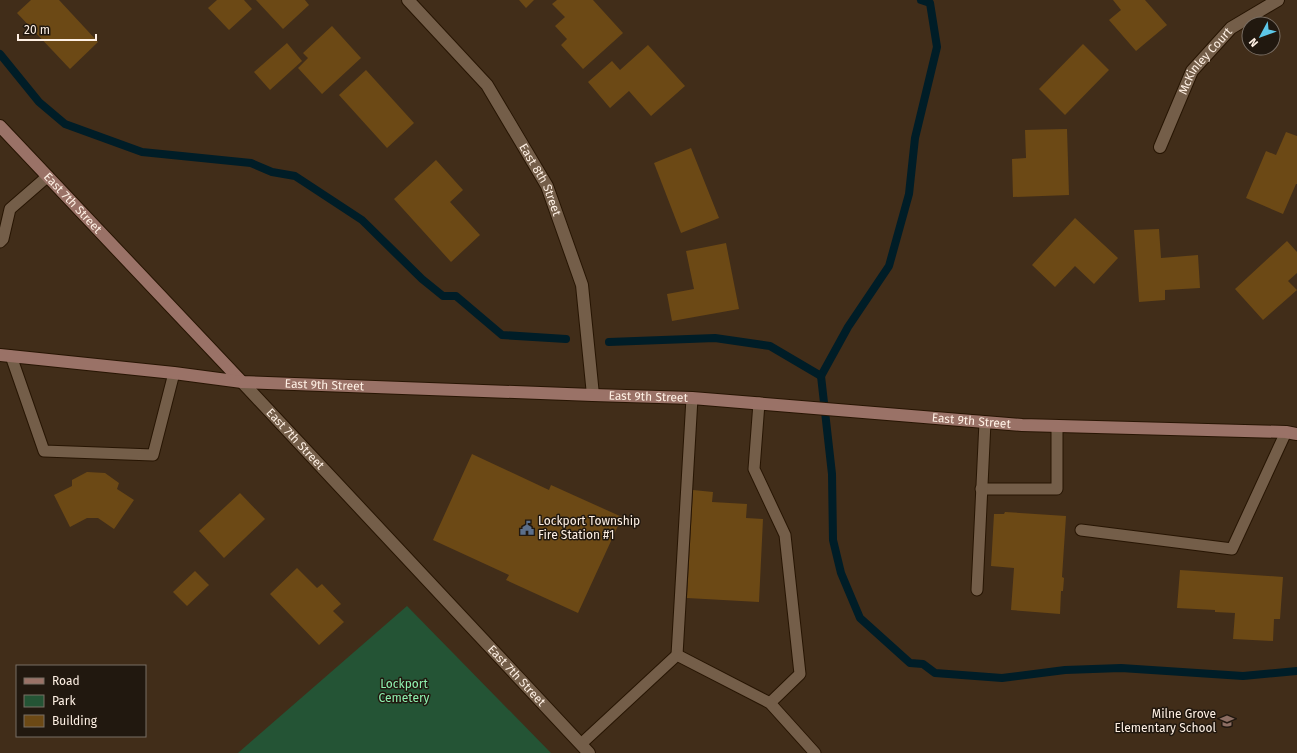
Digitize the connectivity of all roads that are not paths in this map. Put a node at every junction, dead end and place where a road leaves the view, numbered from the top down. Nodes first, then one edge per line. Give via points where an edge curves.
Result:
1 (408, 0) edge
2 (1278, 0) edge
3 (0, 126) edge
4 (1160, 146) dead end
5 (48, 176) junction
6 (3, 223) edge
7 (0, 242) edge
8 (6, 356) edge
9 (174, 373) junction
10 (242, 382) junction
11 (593, 395) junction
12 (692, 398) junction
13 (760, 403) junction
14 (985, 422) junction
15 (1057, 426) junction
16 (1291, 433) edge
17 (981, 489) junction
18 (1081, 530) dead end
19 (977, 590) dead end
20 (677, 655) junction
21 (770, 703) junction
22 (585, 749) edge
23 (815, 753) edge

1 - 11 street, East 8th Street via 487,85 547,186 582,285
2 - 4 street, McKinley Court via 1231,28 1192,71
3 - 5 main road, East 7th Street
5 - 6 lane via 10,209
5 - 10 main road, East 7th Street
6 - 7 lane via 3,239
8 - 9 main road, East 9th Street
8 - 9 lane via 44,451 153,455
9 - 10 main road, East 9th Street
10 - 11 main road, East 9th Street
10 - 22 street, East 7th Street
11 - 12 main road, East 9th Street
12 - 13 main road, East 9th Street
12 - 20 lane
13 - 14 main road, East 9th Street
13 - 21 lane via 754,468 785,535 800,674
14 - 15 main road, East 9th Street
14 - 17 lane
15 - 16 main road, East 9th Street
15 - 17 lane via 1057,489
16 - 18 lane via 1232,549
17 - 19 lane
20 - 21 lane
20 - 22 lane
21 - 23 lane

